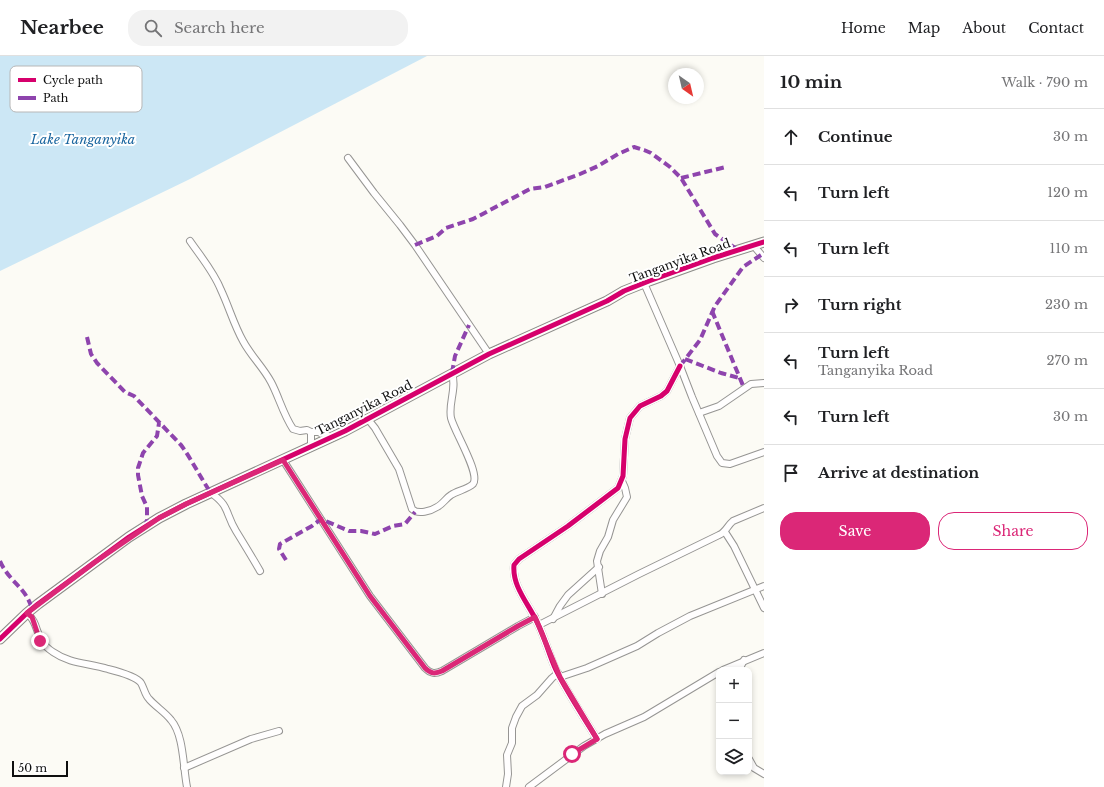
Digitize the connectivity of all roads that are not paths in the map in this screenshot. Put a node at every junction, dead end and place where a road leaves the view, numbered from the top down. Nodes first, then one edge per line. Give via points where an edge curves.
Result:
1 (348, 158) dead end
2 (190, 242) dead end
3 (764, 242) edge
4 (753, 245) junction
5 (764, 258) edge
6 (644, 283) junction
7 (489, 354) junction
8 (680, 366) junction
9 (452, 373) junction
10 (764, 384) edge
11 (699, 413) junction
12 (367, 418) junction
13 (311, 432) junction
14 (331, 437) junction
15 (311, 446) junction
16 (764, 452) edge
17 (283, 460) junction
18 (622, 480) junction
19 (211, 493) junction
20 (764, 508) edge
21 (725, 532) junction
22 (599, 567) junction
23 (260, 571) dead end
24 (764, 586) edge
25 (756, 590) junction
26 (602, 594) junction
27 (764, 608) edge
28 (27, 613) junction
29 (535, 617) junction
30 (553, 619) junction
31 (539, 625) junction
32 (0, 639) edge
33 (764, 652) edge
34 (744, 660) junction
35 (729, 667) edge
36 (740, 667) edge
37 (716, 674) edge
38 (559, 675) junction
39 (279, 731) dead end
40 (597, 739) junction
41 (752, 764) edge
42 (184, 768) junction
43 (764, 774) edge
44 (187, 787) edge
45 (506, 787) edge
46 (529, 787) edge

1 - 7 street via 412,240
2 - 13 street via 215,277 232,320 255,361 272,383 289,423 293,429
3 - 4 street, Tanganyika Road
4 - 5 street
4 - 6 street, Tanganyika Road
6 - 7 street, Tanganyika Road
6 - 8 street
7 - 9 street, Tanganyika Road
8 - 11 street
8 - 18 street via 667,391 640,406 630,418 626,432
9 - 12 street, Tanganyika Road
9 - 12 street via 454,383 450,416 472,468 474,479 472,485 446,498 437,507 419,512 412,509 399,469
10 - 11 street via 751,384 719,406
11 - 16 street via 717,456 724,464 736,463
12 - 14 street, Tanganyika Road
13 - 14 street
13 - 15 street
14 - 15 street, Tanganyika Road
15 - 17 street, Tanganyika Road
17 - 19 street, Tanganyika Road
17 - 29 street via 370,596 425,668 433,674
18 - 22 street via 626,496 600,551 597,561
18 - 29 street via 618,488 598,505 515,563 516,585
19 - 23 street via 226,506 232,524
19 - 28 street, Tanganyika Road via 159,518 134,534
20 - 21 street via 733,521
21 - 25 street
21 - 26 street
22 - 26 street
22 - 30 street via 568,594
24 - 25 street
25 - 27 street
25 - 38 street via 690,616 637,646 587,668 572,674
26 - 30 street
28 - 32 street, Tanganyika Road
28 - 42 street via 32,617 43,644 59,656 138,680 147,698 176,728 182,746
29 - 31 street
30 - 31 street
31 - 38 street
33 - 34 street
34 - 35 street
34 - 36 street
37 - 40 street via 644,717
38 - 40 street
38 - 45 street via 552,678 537,695 522,706 516,718 512,728 512,743 507,755
39 - 42 street via 251,739
40 - 46 street via 572,754
41 - 43 street
42 - 44 street

